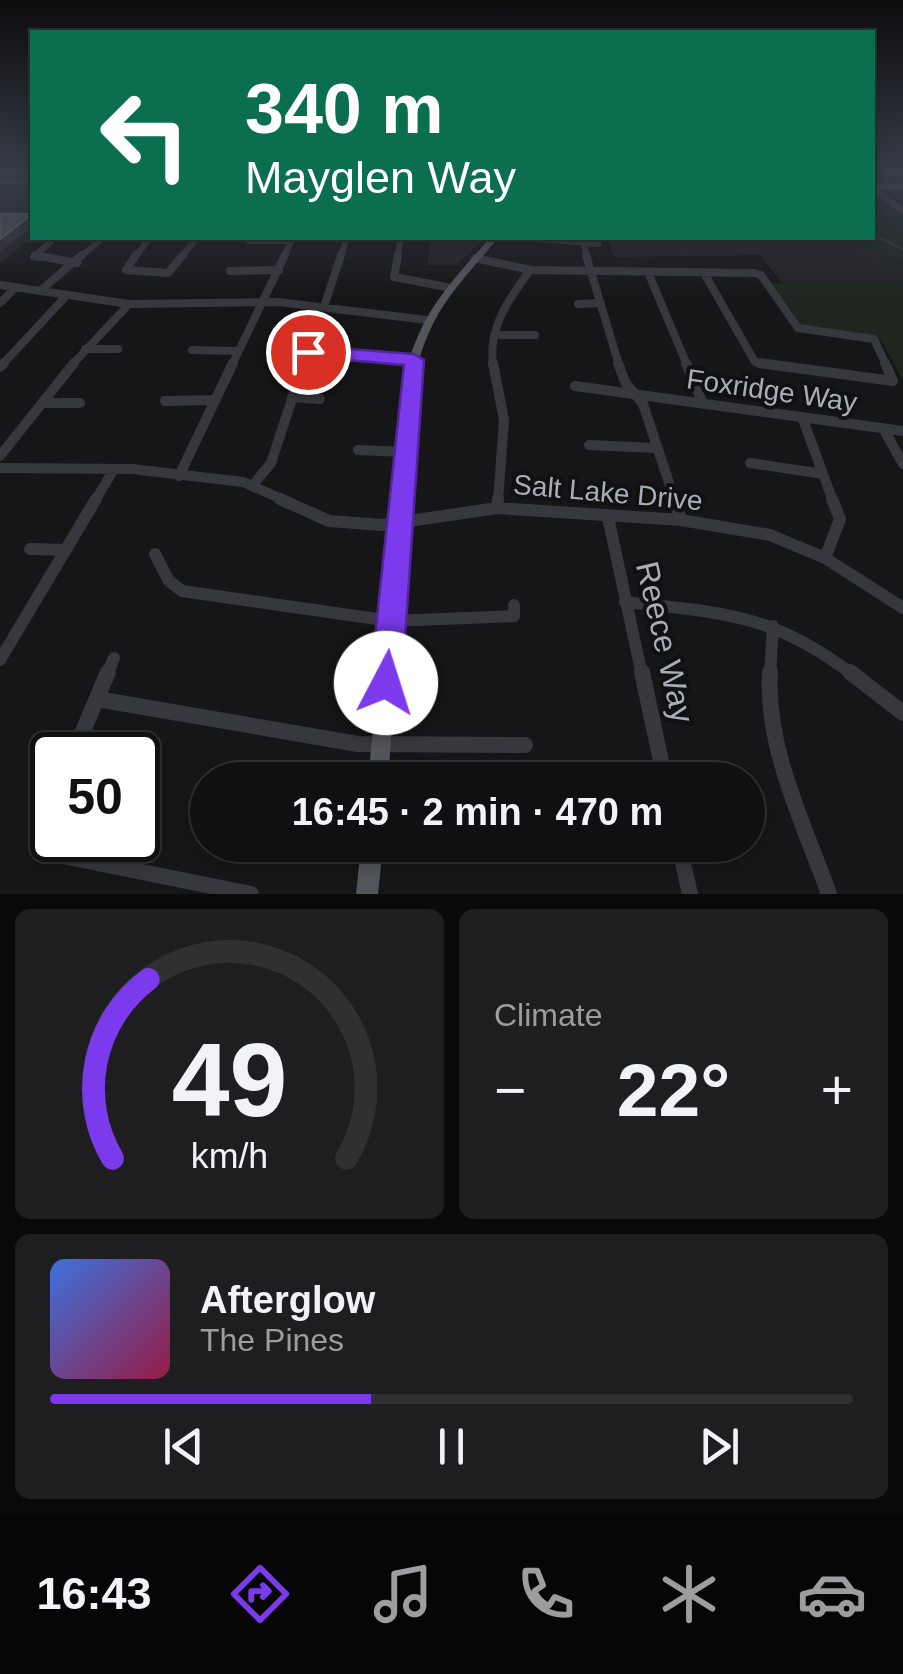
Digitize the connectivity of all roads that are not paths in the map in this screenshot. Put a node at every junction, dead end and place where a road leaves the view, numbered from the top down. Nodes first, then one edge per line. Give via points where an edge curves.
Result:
1 (54, 240) edge
2 (101, 240) edge
3 (148, 240) edge
4 (195, 240) edge
5 (292, 240) edge
6 (346, 240) edge
7 (401, 240) edge
8 (492, 240) edge
9 (528, 240) edge
10 (582, 240) edge
11 (598, 244) dead end
12 (475, 258) junction
13 (77, 262) junction
14 (279, 270) junction
15 (530, 270) junction
16 (590, 271) junction
17 (230, 272) dead end
18 (648, 272) junction
19 (704, 273) junction
20 (0, 285) edge
21 (447, 287) junction
22 (16, 288) junction
23 (40, 291) junction
24 (66, 295) junction
25 (262, 302) junction
26 (0, 303) edge
27 (129, 304) junction
28 (578, 304) dead end
29 (598, 304) junction
30 (324, 307) junction
31 (427, 320) junction
32 (494, 335) junction
33 (536, 336) dead end
34 (84, 348) junction
35 (118, 350) dead end
36 (192, 350) dead end
37 (237, 350) junction
38 (414, 360) junction
39 (0, 367) edge
40 (576, 386) dead end
41 (635, 394) junction
42 (292, 397) junction
43 (320, 399) dead end
44 (164, 400) dead end
45 (216, 400) junction
46 (42, 403) junction
47 (80, 403) dead end
48 (703, 404) junction
49 (802, 417) junction
50 (883, 428) junction
51 (903, 431) edge
52 (588, 445) dead end
53 (655, 448) junction
54 (358, 450) dead end
55 (406, 452) junction
56 (0, 456) edge
57 (750, 464) dead end
58 (903, 464) edge
59 (0, 468) edge
60 (114, 468) junction
61 (823, 474) junction
62 (179, 476) junction
63 (252, 486) junction
64 (497, 508) junction
65 (608, 516) junction
66 (680, 520) junction
67 (399, 526) junction
68 (30, 550) dead end
69 (65, 550) junction
70 (155, 554) dead end
71 (825, 558) junction
72 (625, 602) junction
73 (514, 605) dead end
74 (903, 608) edge
75 (392, 620) junction
76 (773, 626) junction
77 (114, 658) dead end
78 (0, 659) edge
79 (97, 699) junction
80 (903, 713) edge
81 (83, 732) edge
82 (525, 744) dead end
83 (381, 745) junction
84 (380, 762) edge
85 (661, 762) edge
86 (93, 862) edge
87 (370, 862) edge
88 (683, 862) edge
89 (251, 894) edge
90 (367, 894) edge
91 (690, 894) edge
92 (829, 894) edge

1 - 13 street via 33,257
2 - 13 street
3 - 4 street via 126,270 168,273
5 - 14 street
6 - 30 street
7 - 21 street via 394,277
8 - 12 main road
9 - 10 street
10 - 11 street
10 - 16 street
12 - 15 street
12 - 21 main road
13 - 23 street
14 - 17 street
14 - 25 street
15 - 16 street
15 - 32 street
16 - 18 street
16 - 29 street
18 - 19 street
18 - 48 street
19 - 19 street via 755,362 892,381 874,340 798,328 761,275
20 - 22 street
21 - 31 main road
22 - 23 street
22 - 26 street
23 - 24 street
24 - 27 street
24 - 39 street
25 - 27 street
25 - 30 street
25 - 37 street
27 - 34 street
28 - 29 street
29 - 41 street
30 - 31 street
31 - 38 main road
32 - 33 street
32 - 64 street via 504,420
34 - 35 street
34 - 46 street
36 - 37 street
37 - 45 street
38 - 42 street via 314,349
38 - 55 main road
40 - 41 street, Foxridge Way
41 - 48 street, Foxridge Way
41 - 53 street
42 - 43 street
42 - 63 street via 271,464
44 - 45 street
45 - 62 street
46 - 47 street
46 - 56 street
48 - 49 street, Foxridge Way
49 - 50 street, Foxridge Way
49 - 61 street
50 - 51 street, Foxridge Way
50 - 58 street
52 - 53 street
53 - 66 street
54 - 55 street
55 - 67 main road
57 - 61 street
59 - 60 street, Salt Lake Drive
60 - 62 street, Salt Lake Drive
60 - 69 street
61 - 71 street via 840,519
62 - 63 street, Salt Lake Drive
63 - 67 street, Salt Lake Drive via 329,521
64 - 65 street, Salt Lake Drive
64 - 67 street, Salt Lake Drive
65 - 66 street, Salt Lake Drive
65 - 72 street, Reece Way
66 - 71 street, Salt Lake Drive via 770,535
67 - 75 main road
68 - 69 street
69 - 78 street
70 - 75 street via 182,591
71 - 74 street, Salt Lake Drive
72 - 76 street
72 - 85 street, Reece Way
73 - 75 street via 514,616
75 - 83 main road
76 - 80 street via 804,640
76 - 92 street via 768,700
77 - 79 street
79 - 81 street
79 - 83 street
82 - 83 street
83 - 84 main road
86 - 89 street
87 - 90 main road
88 - 91 street

